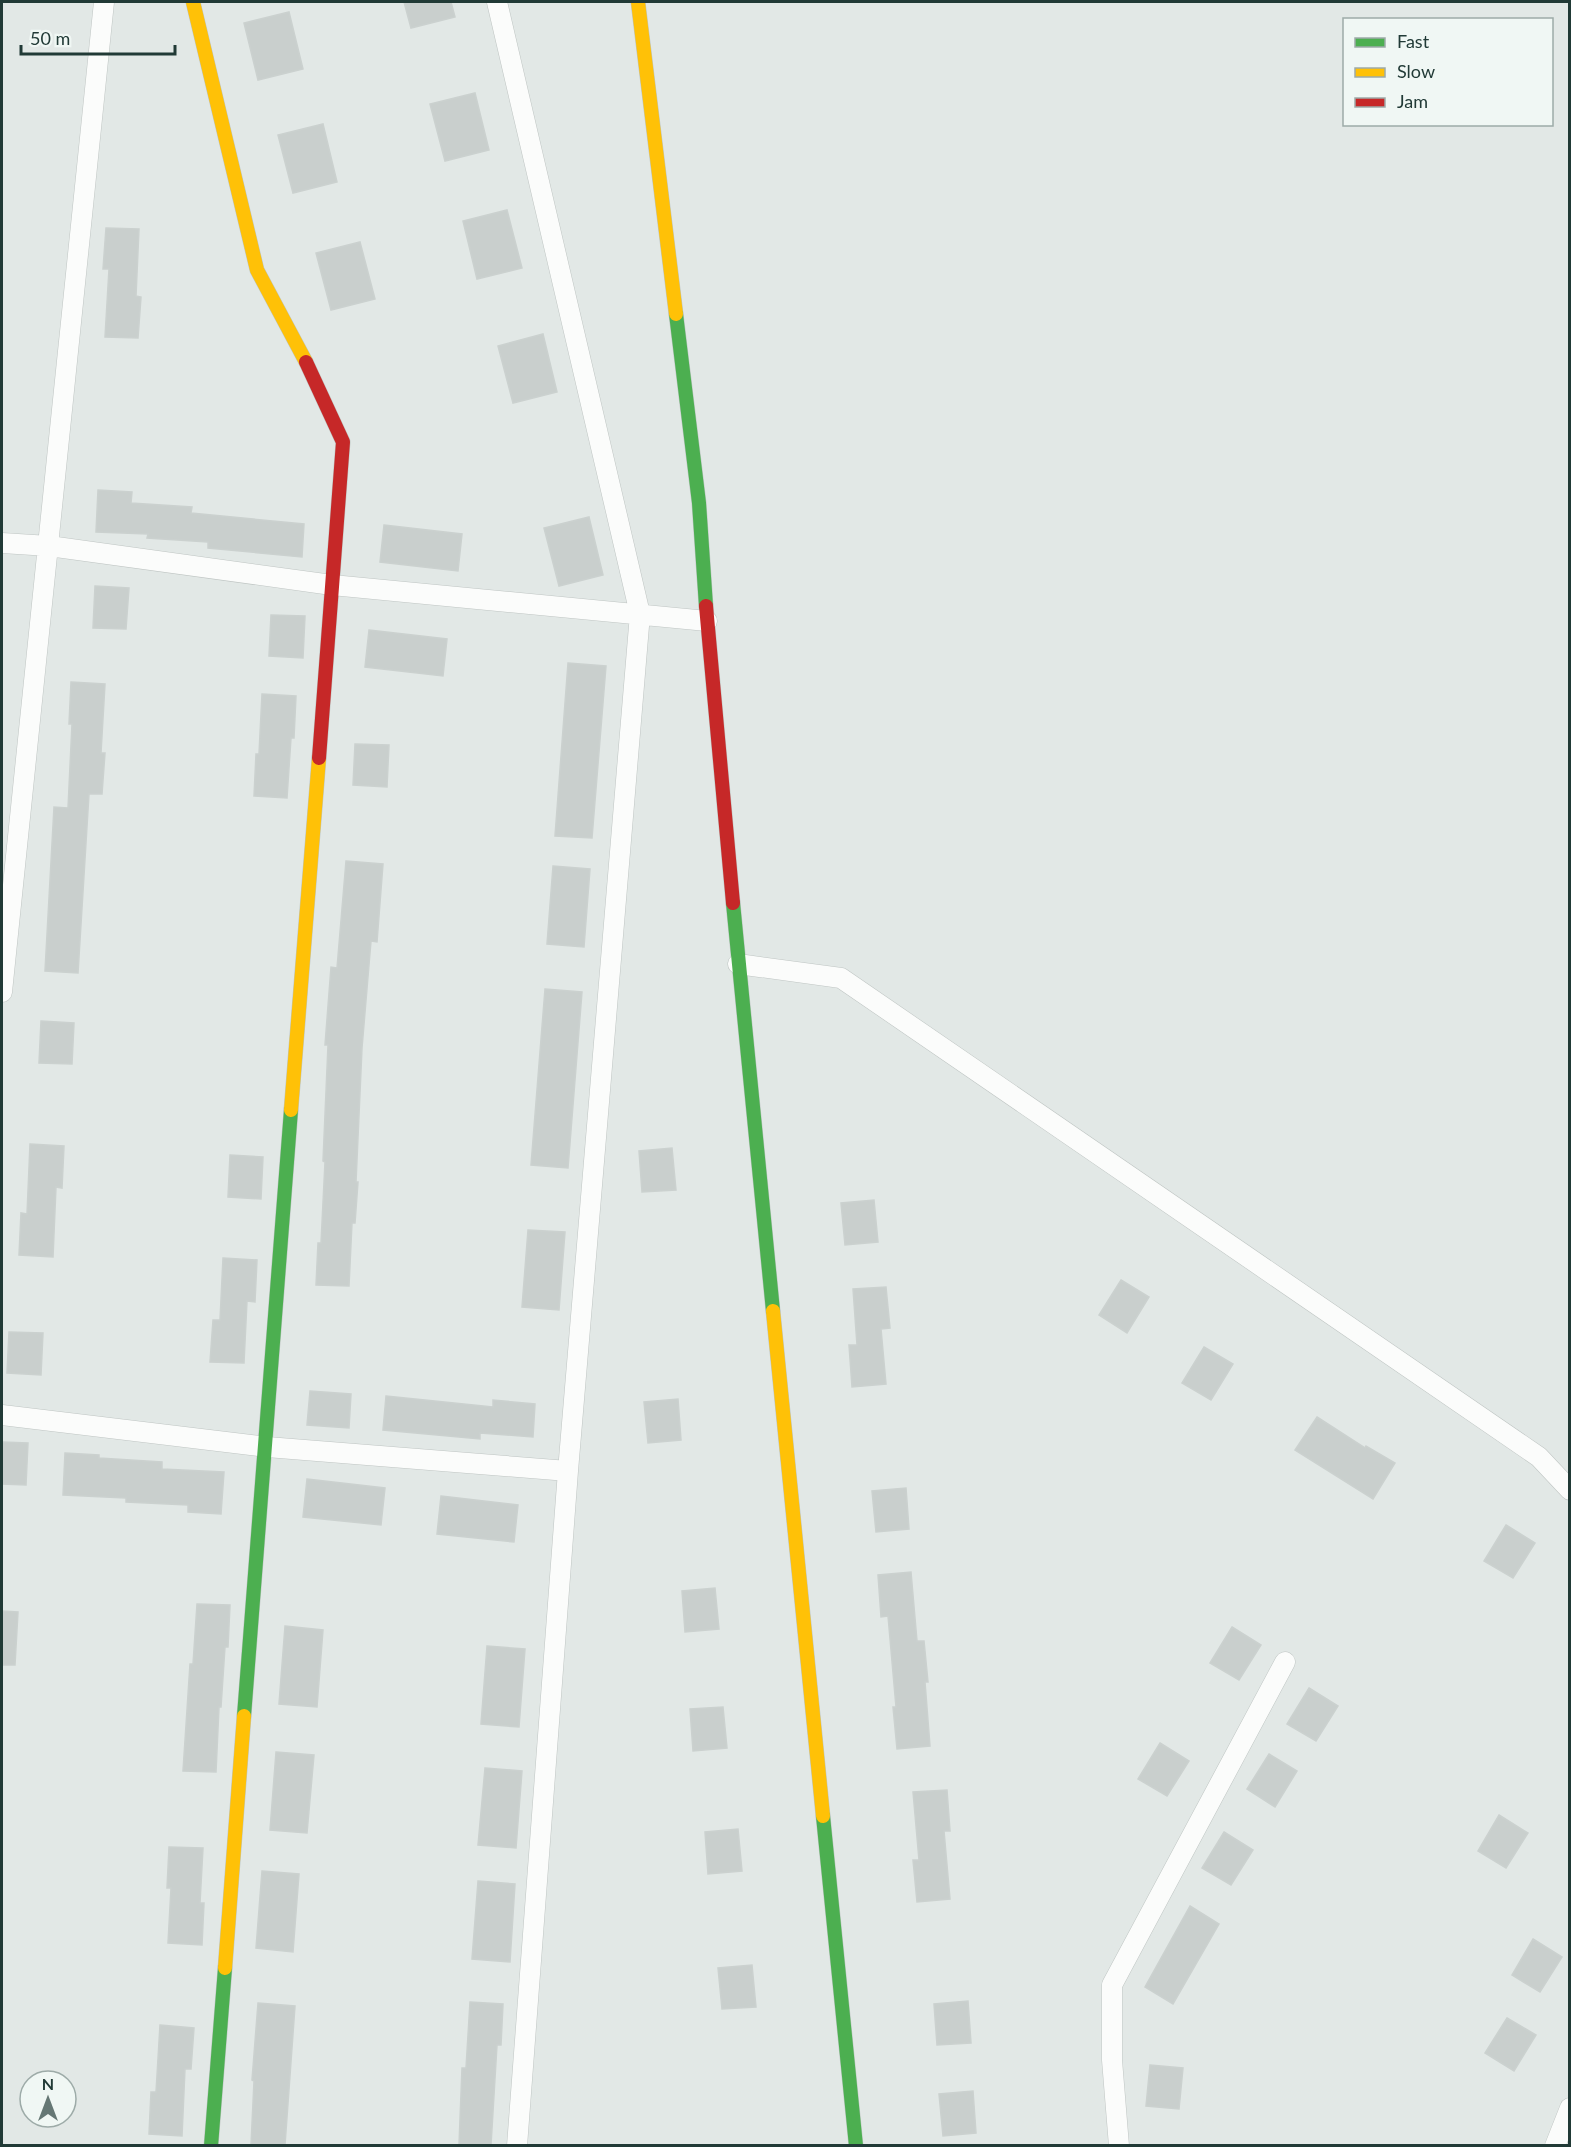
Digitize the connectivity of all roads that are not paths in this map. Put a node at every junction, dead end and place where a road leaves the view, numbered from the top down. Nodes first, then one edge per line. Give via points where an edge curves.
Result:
1 (104, 2) edge
2 (193, 2) edge
3 (496, 2) edge
4 (638, 2) edge
5 (2, 543) edge
6 (48, 546) junction
7 (332, 585) junction
8 (640, 614) junction
9 (707, 621) junction
10 (738, 964) junction
11 (2, 992) edge
12 (2, 1414) edge
13 (267, 1447) junction
14 (568, 1471) junction
15 (1569, 1490) edge
16 (1285, 1662) dead end
17 (1569, 2108) edge
18 (212, 2145) edge
19 (517, 2145) edge
20 (856, 2145) edge
21 (1119, 2145) edge
22 (1555, 2145) edge

1 - 6 street
2 - 7 street via 257,270 343,442
3 - 8 street
4 - 9 street via 699,503
5 - 6 street
6 - 7 street
6 - 11 street
7 - 8 street
7 - 13 street
8 - 9 street
8 - 14 street
9 - 10 street
10 - 15 street via 841,978 1539,1457
10 - 20 street
12 - 13 street
13 - 14 street
13 - 18 street
14 - 19 street
16 - 21 street via 1112,1985 1112,2060
17 - 22 street

